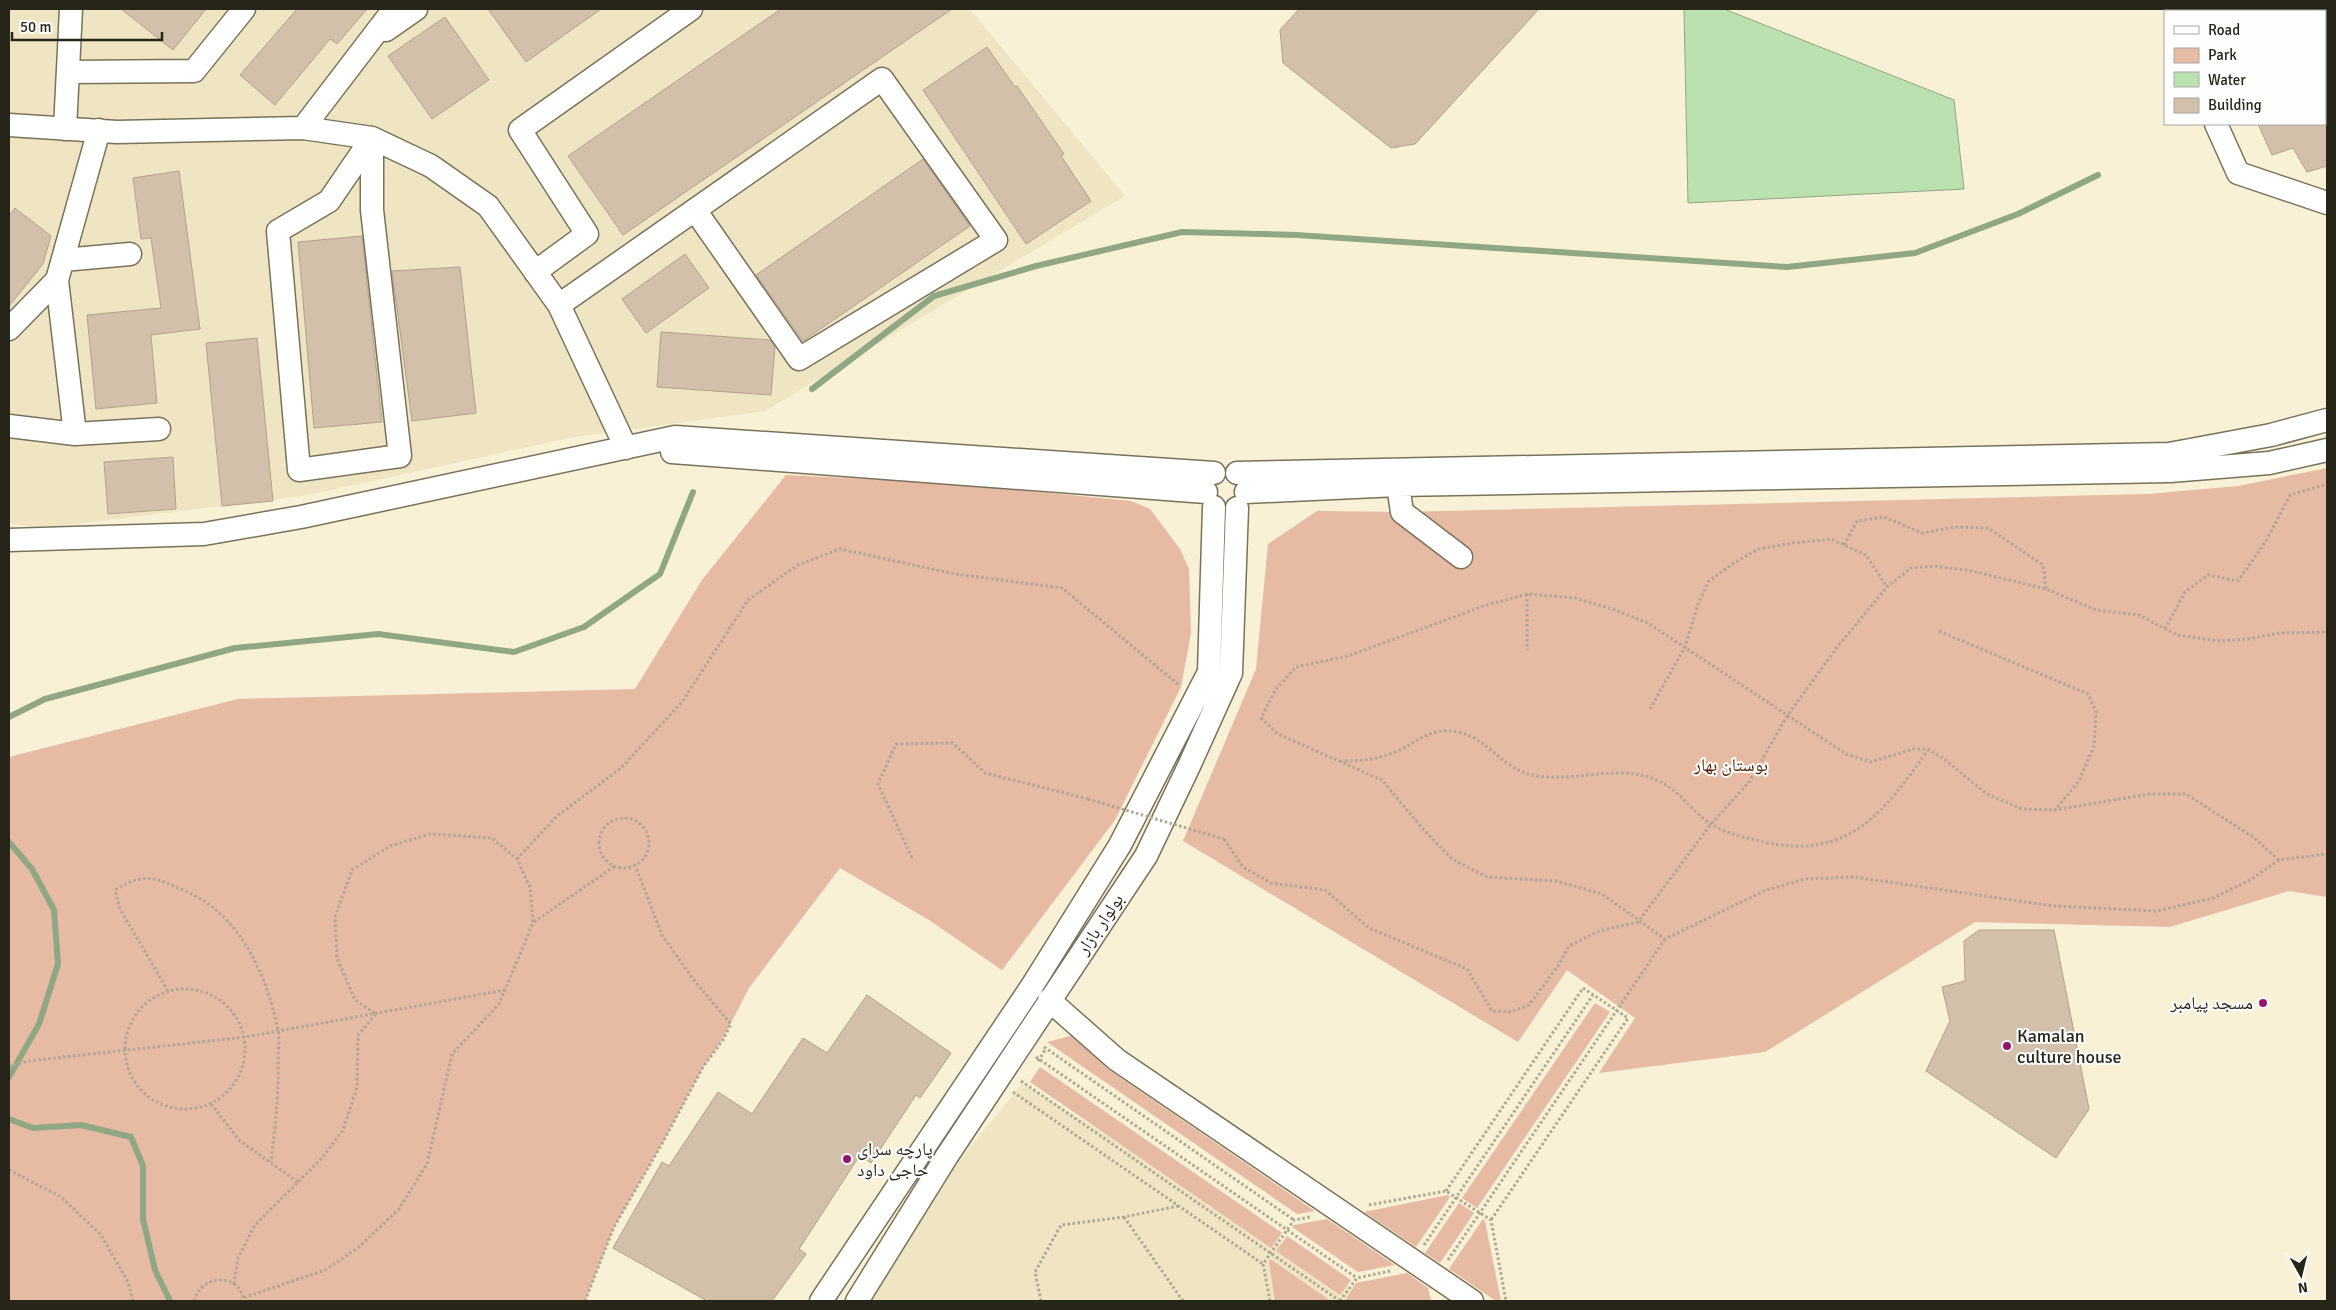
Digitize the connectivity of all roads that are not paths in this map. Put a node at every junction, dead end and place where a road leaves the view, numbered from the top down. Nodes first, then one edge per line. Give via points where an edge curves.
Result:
1 (71, 9) edge
2 (244, 9) edge
3 (394, 9) edge
4 (416, 9) edge
5 (691, 9) edge
6 (366, 44) junction
7 (68, 72) junction
8 (9, 125) edge
9 (2216, 125) edge
10 (64, 128) junction
11 (303, 128) junction
12 (99, 130) junction
13 (372, 138) junction
14 (2327, 203) edge
15 (695, 210) junction
16 (130, 254) dead end
17 (60, 270) junction
18 (535, 272) junction
19 (558, 305) junction
20 (9, 329) edge
21 (2327, 420) edge
22 (9, 426) edge
23 (159, 429) dead end
24 (74, 434) junction
25 (626, 448) junction
26 (2327, 450) edge
27 (1398, 486) junction
28 (1212, 491) junction
29 (1240, 491) junction
30 (9, 540) edge
31 (1461, 557) dead end
32 (1049, 1000) junction
33 (821, 1301) edge
34 (857, 1301) edge
35 (1472, 1301) edge

1 - 7 street
2 - 7 street via 194,71
3 - 6 street
4 - 6 street
5 - 18 street via 520,130 587,234
6 - 11 street
7 - 10 street
8 - 10 street
9 - 14 street via 2238,172
10 - 12 street
11 - 12 street
11 - 13 street
12 - 17 street
13 - 13 street via 329,201 278,231 299,470 400,456 372,210
13 - 18 street via 431,166 488,206
15 - 15 street via 882,79 996,240 799,359
15 - 19 street
16 - 17 street
17 - 20 street
17 - 24 street
18 - 19 street
19 - 25 street
21 - 29 street via 2271,435 2169,454
22 - 24 street
23 - 24 street
25 - 28 street
25 - 30 street via 301,517 204,534
26 - 27 street via 2269,463 2170,471
27 - 29 street
27 - 31 street via 1402,512
28 - 29 street via 1226,511
28 - 29 street via 1221,470 1233,470
28 - 33 street via 1209,672 1120,845 1032,986
29 - 32 street, بولوار بازار via 1231,673 1146,856
32 - 34 street, بولوار بازار
32 - 35 street via 1117,1060

